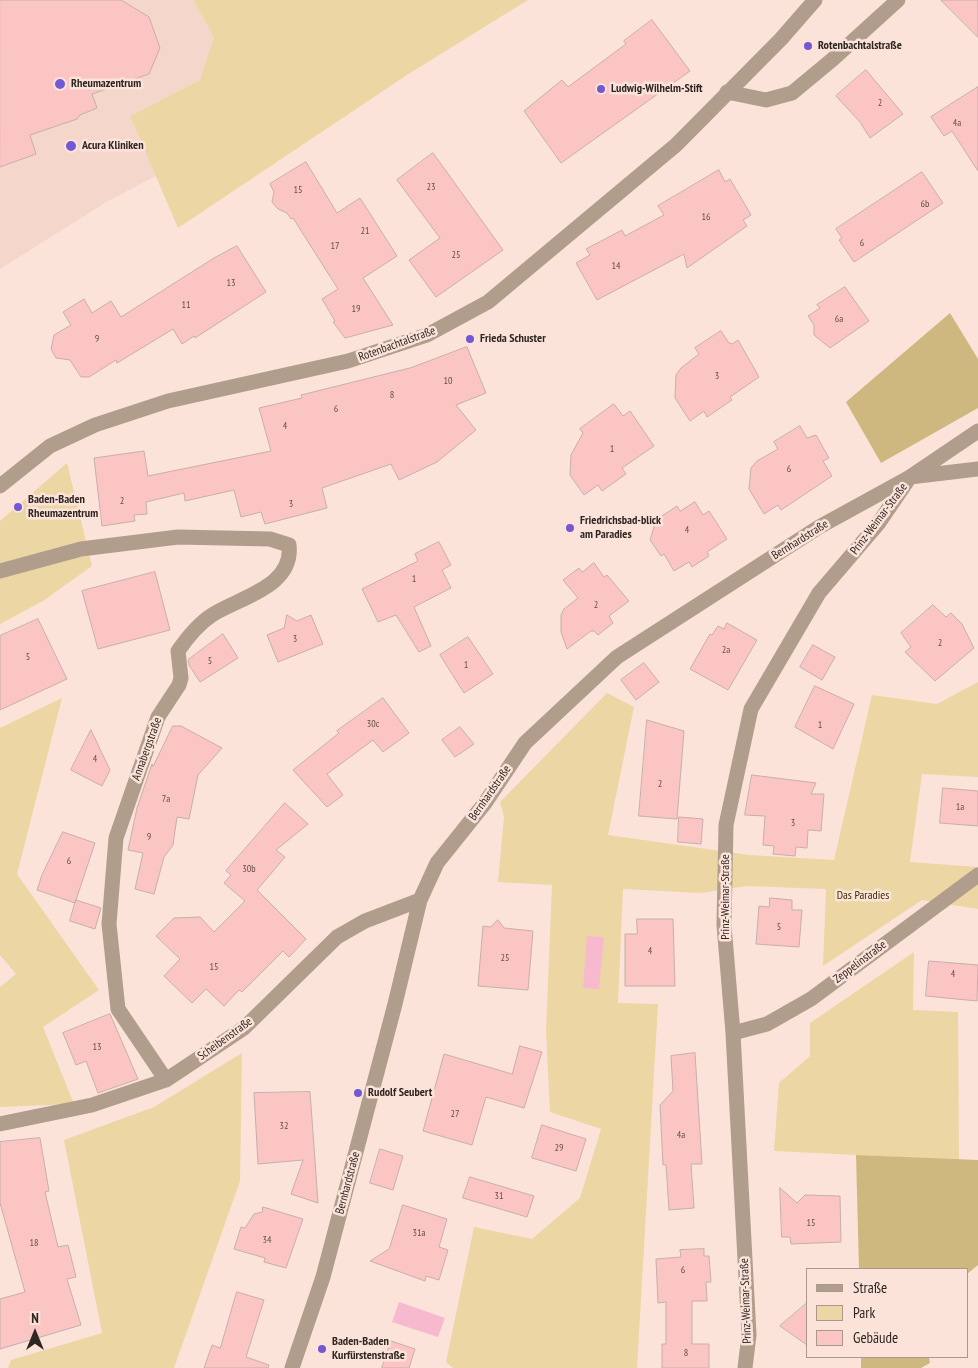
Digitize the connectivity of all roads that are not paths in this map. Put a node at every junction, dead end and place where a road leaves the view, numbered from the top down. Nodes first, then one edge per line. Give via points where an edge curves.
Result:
1 (815, 0) edge
2 (898, 0) edge
3 (727, 92) junction
4 (978, 431) edge
5 (978, 469) edge
6 (910, 477) junction
7 (0, 486) edge
8 (0, 571) edge
9 (978, 875) edge
10 (420, 900) junction
11 (733, 1033) junction
12 (166, 1080) junction
13 (0, 1124) edge
14 (292, 1368) edge
15 (745, 1368) edge

1 - 3 street, Rotenbachtalstraße
2 - 3 street via 792,93 766,100
3 - 7 street, Rotenbachtalstraße via 676,144 488,302 427,335 348,361 168,401 95,425 50,446
4 - 6 street, Bernhardstraße
5 - 6 street
6 - 10 street, Bernhardstraße via 819,527 617,657 525,742 485,803 437,864
6 - 11 street, Prinz-Weimar-Straße via 878,524 819,593 751,709 726,825 724,925
8 - 12 street, Annabergstraße via 81,549 178,538 270,539 289,545 288,566 268,587 212,615 190,634 178,651 179,685 158,717 116,838 109,924 118,1009
9 - 11 street, Zeppelinstraße via 811,1000 767,1024
10 - 12 street, Scheibenstraße via 365,921 337,937 244,1028
10 - 14 street, Bernhardstraße via 323,1277
11 - 15 street, Prinz-Weimar-Straße via 749,1334
12 - 13 street, Scheibenstraße via 92,1105

